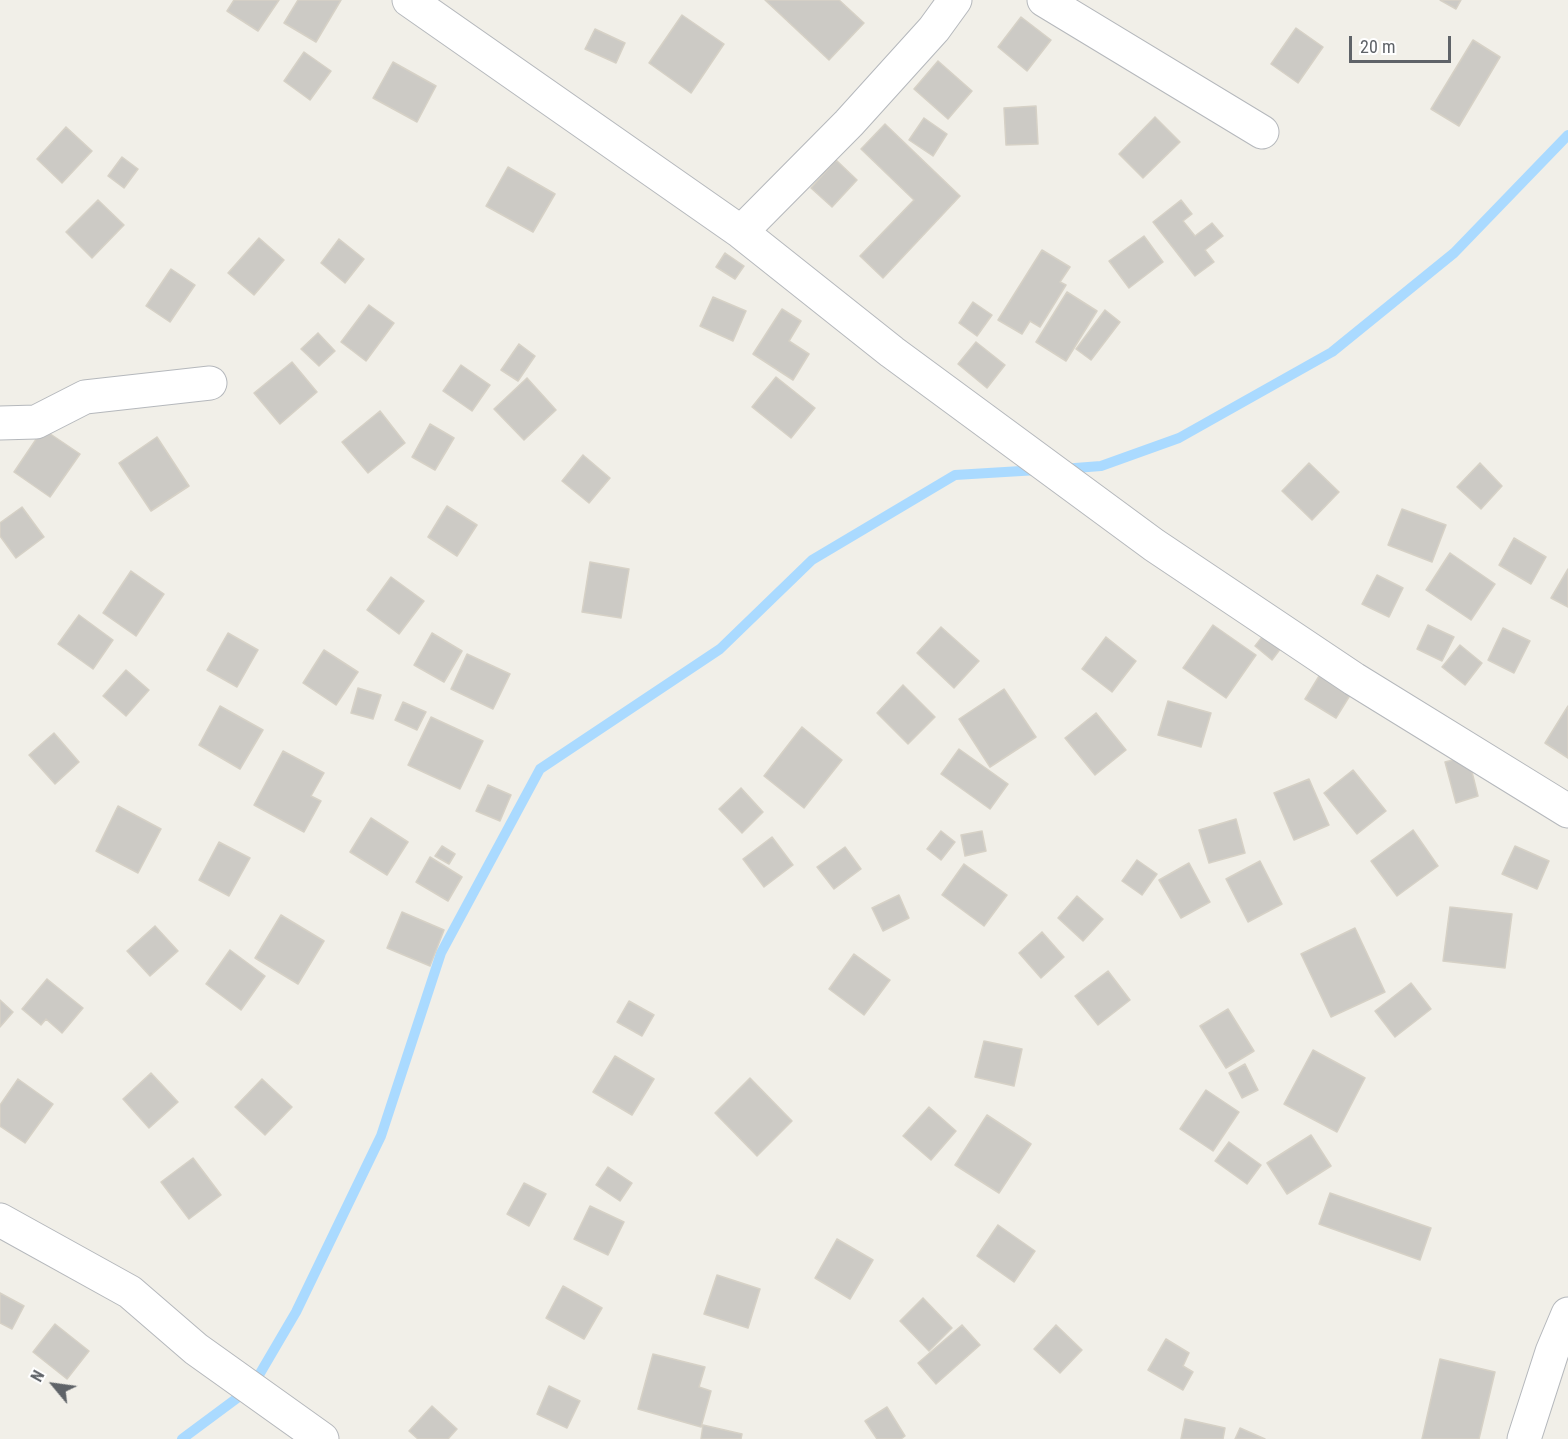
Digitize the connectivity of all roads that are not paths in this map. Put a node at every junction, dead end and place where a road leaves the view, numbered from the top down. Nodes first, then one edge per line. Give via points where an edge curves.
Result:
1 (409, 0) edge
2 (955, 0) edge
3 (1044, 0) edge
4 (1262, 132) dead end
5 (741, 232) junction
6 (210, 383) dead end
7 (0, 423) edge
8 (1568, 811) edge
9 (0, 1220) edge
10 (1568, 1314) edge
11 (322, 1439) edge
12 (1524, 1439) edge

1 - 5 street
2 - 5 street via 934,29 849,123
3 - 4 street
5 - 8 street via 892,352 1154,545 1354,679
6 - 7 street via 85,397 36,422
9 - 11 street via 130,1292 196,1349
10 - 12 street

